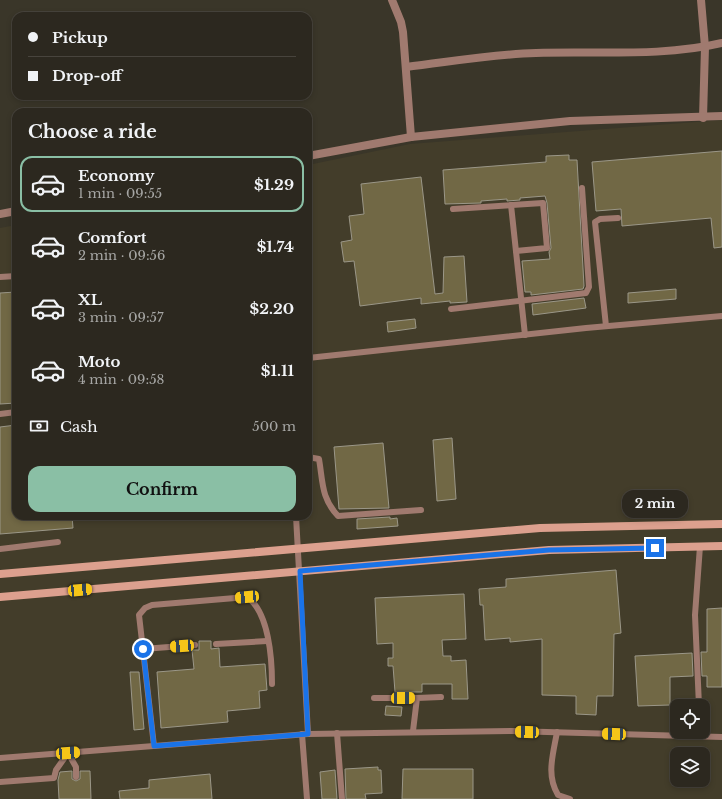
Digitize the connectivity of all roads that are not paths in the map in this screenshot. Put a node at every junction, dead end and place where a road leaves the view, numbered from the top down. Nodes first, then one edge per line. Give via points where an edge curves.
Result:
1 (392, 0) edge
2 (701, 0) edge
3 (722, 43) edge
4 (705, 47) junction
5 (406, 67) junction
6 (722, 116) edge
7 (703, 118) junction
8 (411, 137) junction
9 (312, 155) edge
10 (582, 188) dead end
11 (511, 205) junction
12 (453, 210) dead end
13 (12, 212) edge
14 (0, 214) edge
15 (618, 218) dead end
16 (516, 251) junction
17 (12, 276) edge
18 (0, 277) edge
19 (521, 299) junction
20 (451, 309) dead end
21 (722, 316) edge
22 (606, 326) junction
23 (525, 335) junction
24 (312, 358) edge
25 (12, 412) edge
26 (0, 414) edge
27 (312, 458) edge
28 (421, 510) dead end
29 (296, 520) edge
30 (722, 524) edge
31 (58, 542) dead end
32 (700, 546) junction
33 (722, 546) edge
34 (0, 549) edge
35 (298, 550) junction
36 (300, 571) junction
37 (0, 574) edge
38 (0, 597) edge
39 (267, 641) junction
40 (216, 644) dead end
41 (195, 646) dead end
42 (143, 649) junction
43 (272, 684) dead end
44 (441, 697) dead end
45 (374, 698) dead end
46 (417, 698) junction
47 (699, 699) edge
48 (413, 731) junction
49 (557, 732) junction
50 (337, 733) junction
51 (305, 734) junction
52 (670, 734) edge
53 (710, 735) edge
54 (722, 736) edge
55 (154, 746) junction
56 (68, 753) junction
57 (0, 758) edge
58 (76, 777) dead end
59 (0, 782) edge
60 (307, 799) edge
61 (342, 799) edge
62 (570, 799) edge

1 - 5 street via 401,22
2 - 4 street
3 - 4 street
4 - 5 street via 534,53
4 - 7 street
5 - 8 street
6 - 7 street
7 - 8 street via 570,121
8 - 9 street
10 - 19 lane via 589,290 584,294
11 - 12 lane
11 - 16 lane
11 - 16 lane via 543,203 544,206 547,248
13 - 14 street
15 - 22 lane via 600,219 595,222
16 - 19 lane
17 - 18 lane
19 - 20 lane
19 - 23 lane
21 - 22 lane
22 - 23 lane
23 - 24 lane
25 - 26 lane
27 - 28 lane via 319,459 325,498 328,506 338,516
29 - 35 lane
30 - 35 street via 540,528
31 - 34 lane
32 - 33 street
32 - 36 street via 549,550
32 - 47 lane via 695,615
35 - 36 lane
35 - 37 street
36 - 38 street
36 - 51 lane
39 - 40 lane
39 - 42 lane via 261,615 254,602 247,597 152,605 145,608 139,615
39 - 43 lane
41 - 42 lane
42 - 55 lane
44 - 46 lane
45 - 46 lane
46 - 48 lane
48 - 49 lane
48 - 50 lane
49 - 52 lane
49 - 62 lane via 551,778 558,795
50 - 51 lane
50 - 61 lane
51 - 55 lane
51 - 60 lane
53 - 54 lane
55 - 56 lane
56 - 57 lane
56 - 58 lane via 76,767
56 - 59 lane via 56,770 54,778

